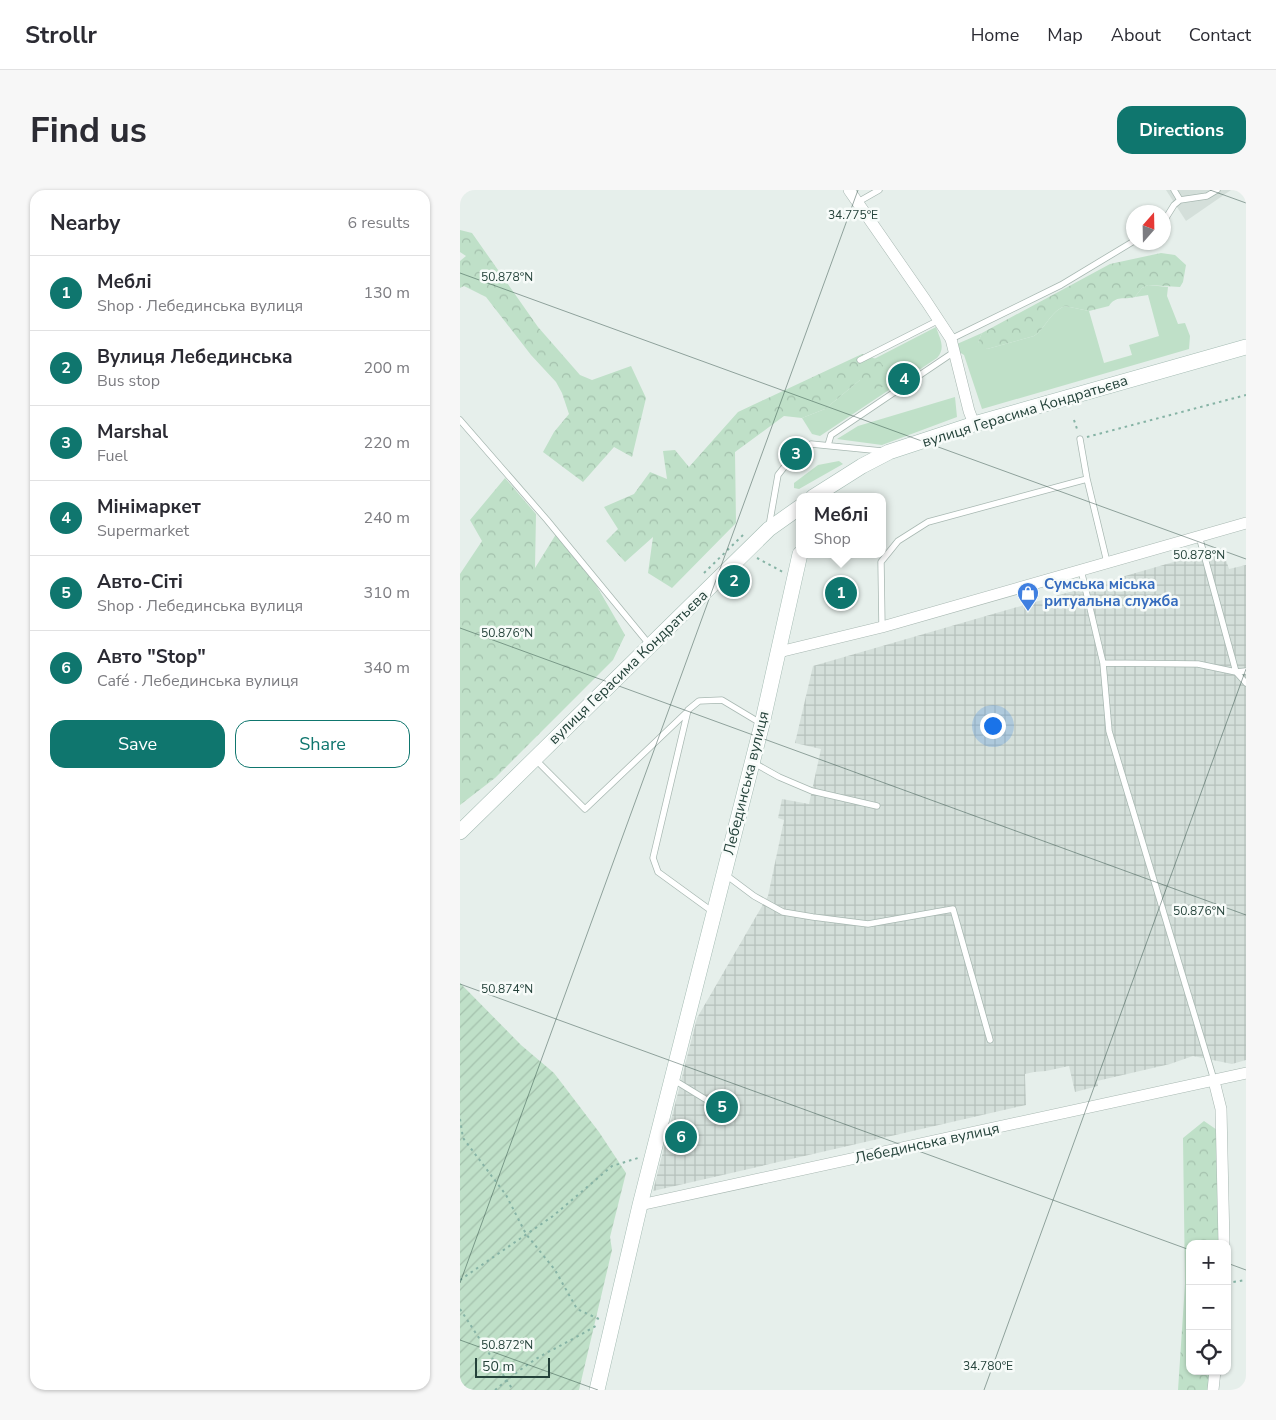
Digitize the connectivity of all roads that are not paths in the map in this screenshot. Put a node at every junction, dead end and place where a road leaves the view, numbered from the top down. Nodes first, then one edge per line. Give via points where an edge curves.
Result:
1 (849, 190) edge
2 (878, 190) edge
3 (1174, 190) edge
4 (1217, 190) edge
5 (1180, 200) junction
6 (858, 202) junction
7 (1171, 212) edge
8 (1126, 246) edge
9 (938, 320) junction
10 (951, 339) junction
11 (1246, 347) edge
12 (954, 352) junction
13 (860, 360) dead end
14 (460, 420) edge
15 (974, 424) junction
16 (1080, 439) road end
17 (828, 445) junction
18 (804, 448) dead end
19 (889, 452) junction
20 (789, 461) dead end
21 (1087, 479) junction
22 (819, 493) edge
23 (796, 510) edge
24 (1246, 524) edge
25 (769, 530) junction
26 (1199, 536) junction
27 (886, 556) edge
28 (799, 558) edge
29 (884, 558) edge
30 (1107, 562) junction
31 (1082, 570) junction
32 (882, 627) junction
33 (650, 646) junction
34 (779, 652) junction
35 (1103, 663) junction
36 (1246, 670) edge
37 (1236, 672) junction
38 (1246, 684) edge
39 (688, 710) junction
40 (762, 724) junction
41 (535, 758) junction
42 (752, 762) junction
43 (877, 806) dead end
44 (460, 832) edge
45 (724, 874) junction
46 (714, 913) junction
47 (990, 1040) dead end
48 (1246, 1073) edge
49 (672, 1078) junction
50 (1214, 1081) junction
51 (710, 1102) dead end
52 (640, 1205) junction
53 (1224, 1240) edge
54 (1215, 1375) edge
55 (597, 1390) edge
56 (1213, 1390) edge

1 - 6 street
2 - 6 lane
3 - 5 lane
4 - 5 lane via 1207,196
5 - 7 lane
6 - 9 street
8 - 10 lane via 1061,285
9 - 10 street
9 - 13 lane
10 - 12 street
11 - 15 main road, вулиця Герасима Кондратьєва
12 - 15 street
12 - 17 lane via 831,435
14 - 33 lane
15 - 19 main road, вулиця Герасима Кондратьєва
16 - 21 lane
17 - 18 lane via 811,444
17 - 19 lane
19 - 22 main road, вулиця Герасима Кондратьєва
20 - 25 lane via 778,475
21 - 27 lane via 928,522 898,541
21 - 30 lane
23 - 25 main road, вулиця Герасима Кондратьєва
24 - 26 street
25 - 33 main road, вулиця Герасима Кондратьєва
26 - 30 street
26 - 37 lane
28 - 34 main road, Лебединська вулиця
29 - 32 lane via 881,562
30 - 31 street
31 - 32 street
31 - 35 lane
32 - 34 street
33 - 41 main road, вулиця Герасима Кондратьєва
34 - 40 main road, Лебединська вулиця
35 - 37 lane via 1198,664
35 - 50 lane via 1109,731
36 - 37 lane
37 - 38 lane
39 - 40 lane via 698,701 722,700
39 - 41 lane via 585,809
39 - 46 lane via 652,858 658,872
40 - 42 main road, Лебединська вулиця
41 - 44 main road, вулиця Герасима Кондратьєва
42 - 43 lane via 812,791
42 - 45 main road, Лебединська вулиця
45 - 46 main road, Лебединська вулиця
45 - 47 lane via 754,896 784,912 868,924 953,909
46 - 49 main road, Лебединська вулиця
48 - 50 street, Лебединська вулиця
49 - 51 lane
49 - 52 main road, Лебединська вулиця
50 - 52 street, Лебединська вулиця
50 - 53 street via 1221,1109
52 - 55 main road, Лебединська вулиця
54 - 56 street

